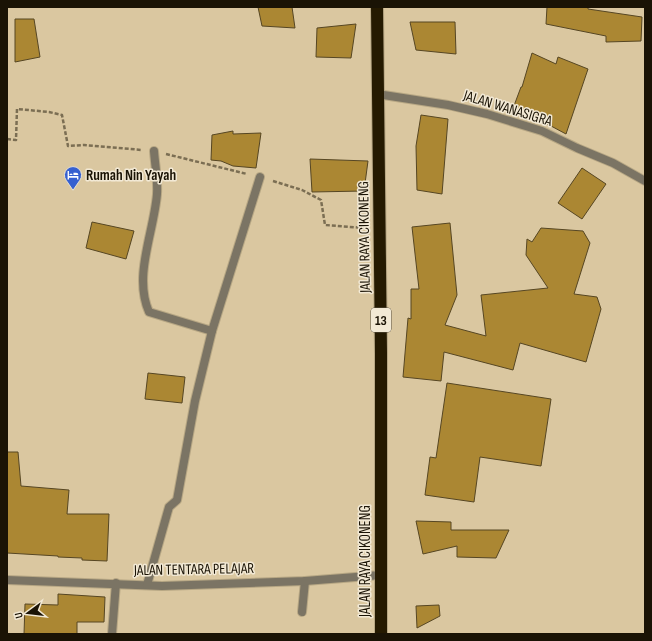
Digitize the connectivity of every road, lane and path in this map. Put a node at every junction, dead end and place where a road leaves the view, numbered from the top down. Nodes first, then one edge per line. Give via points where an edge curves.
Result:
1 (377, 7) edge
2 (377, 94) junction
3 (7, 139) edge
4 (154, 151) junction
5 (260, 177) junction
6 (645, 181) edge
7 (380, 229) junction
8 (212, 331) junction
9 (381, 575) junction
10 (7, 580) edge
11 (305, 581) junction
12 (116, 584) junction
13 (147, 585) junction
14 (302, 612) dead end
15 (112, 634) edge
16 (381, 634) edge

1 - 2 highway, JALAN RAYA CIKONENG / 13
2 - 6 street, JALAN WANASIGRA via 448,105 542,131 613,163
2 - 7 highway, JALAN RAYA CIKONENG / 13
3 - 4 path via 16,140 17,109 62,116 68,146 84,144
4 - 5 path
4 - 8 street via 157,193 142,280 145,304 149,312
5 - 7 path via 302,190 321,200 325,225
5 - 8 street
7 - 9 highway, JALAN RAYA CIKONENG / 13
8 - 13 street via 195,401 177,500 169,507
9 - 11 street, JALAN TENTARA PELAJAR
9 - 16 highway, JALAN RAYA CIKONENG / 13
10 - 12 street, JALAN TENTARA PELAJAR
11 - 13 street, JALAN TENTARA PELAJAR
11 - 14 street
12 - 13 street, JALAN TENTARA PELAJAR
12 - 15 street

